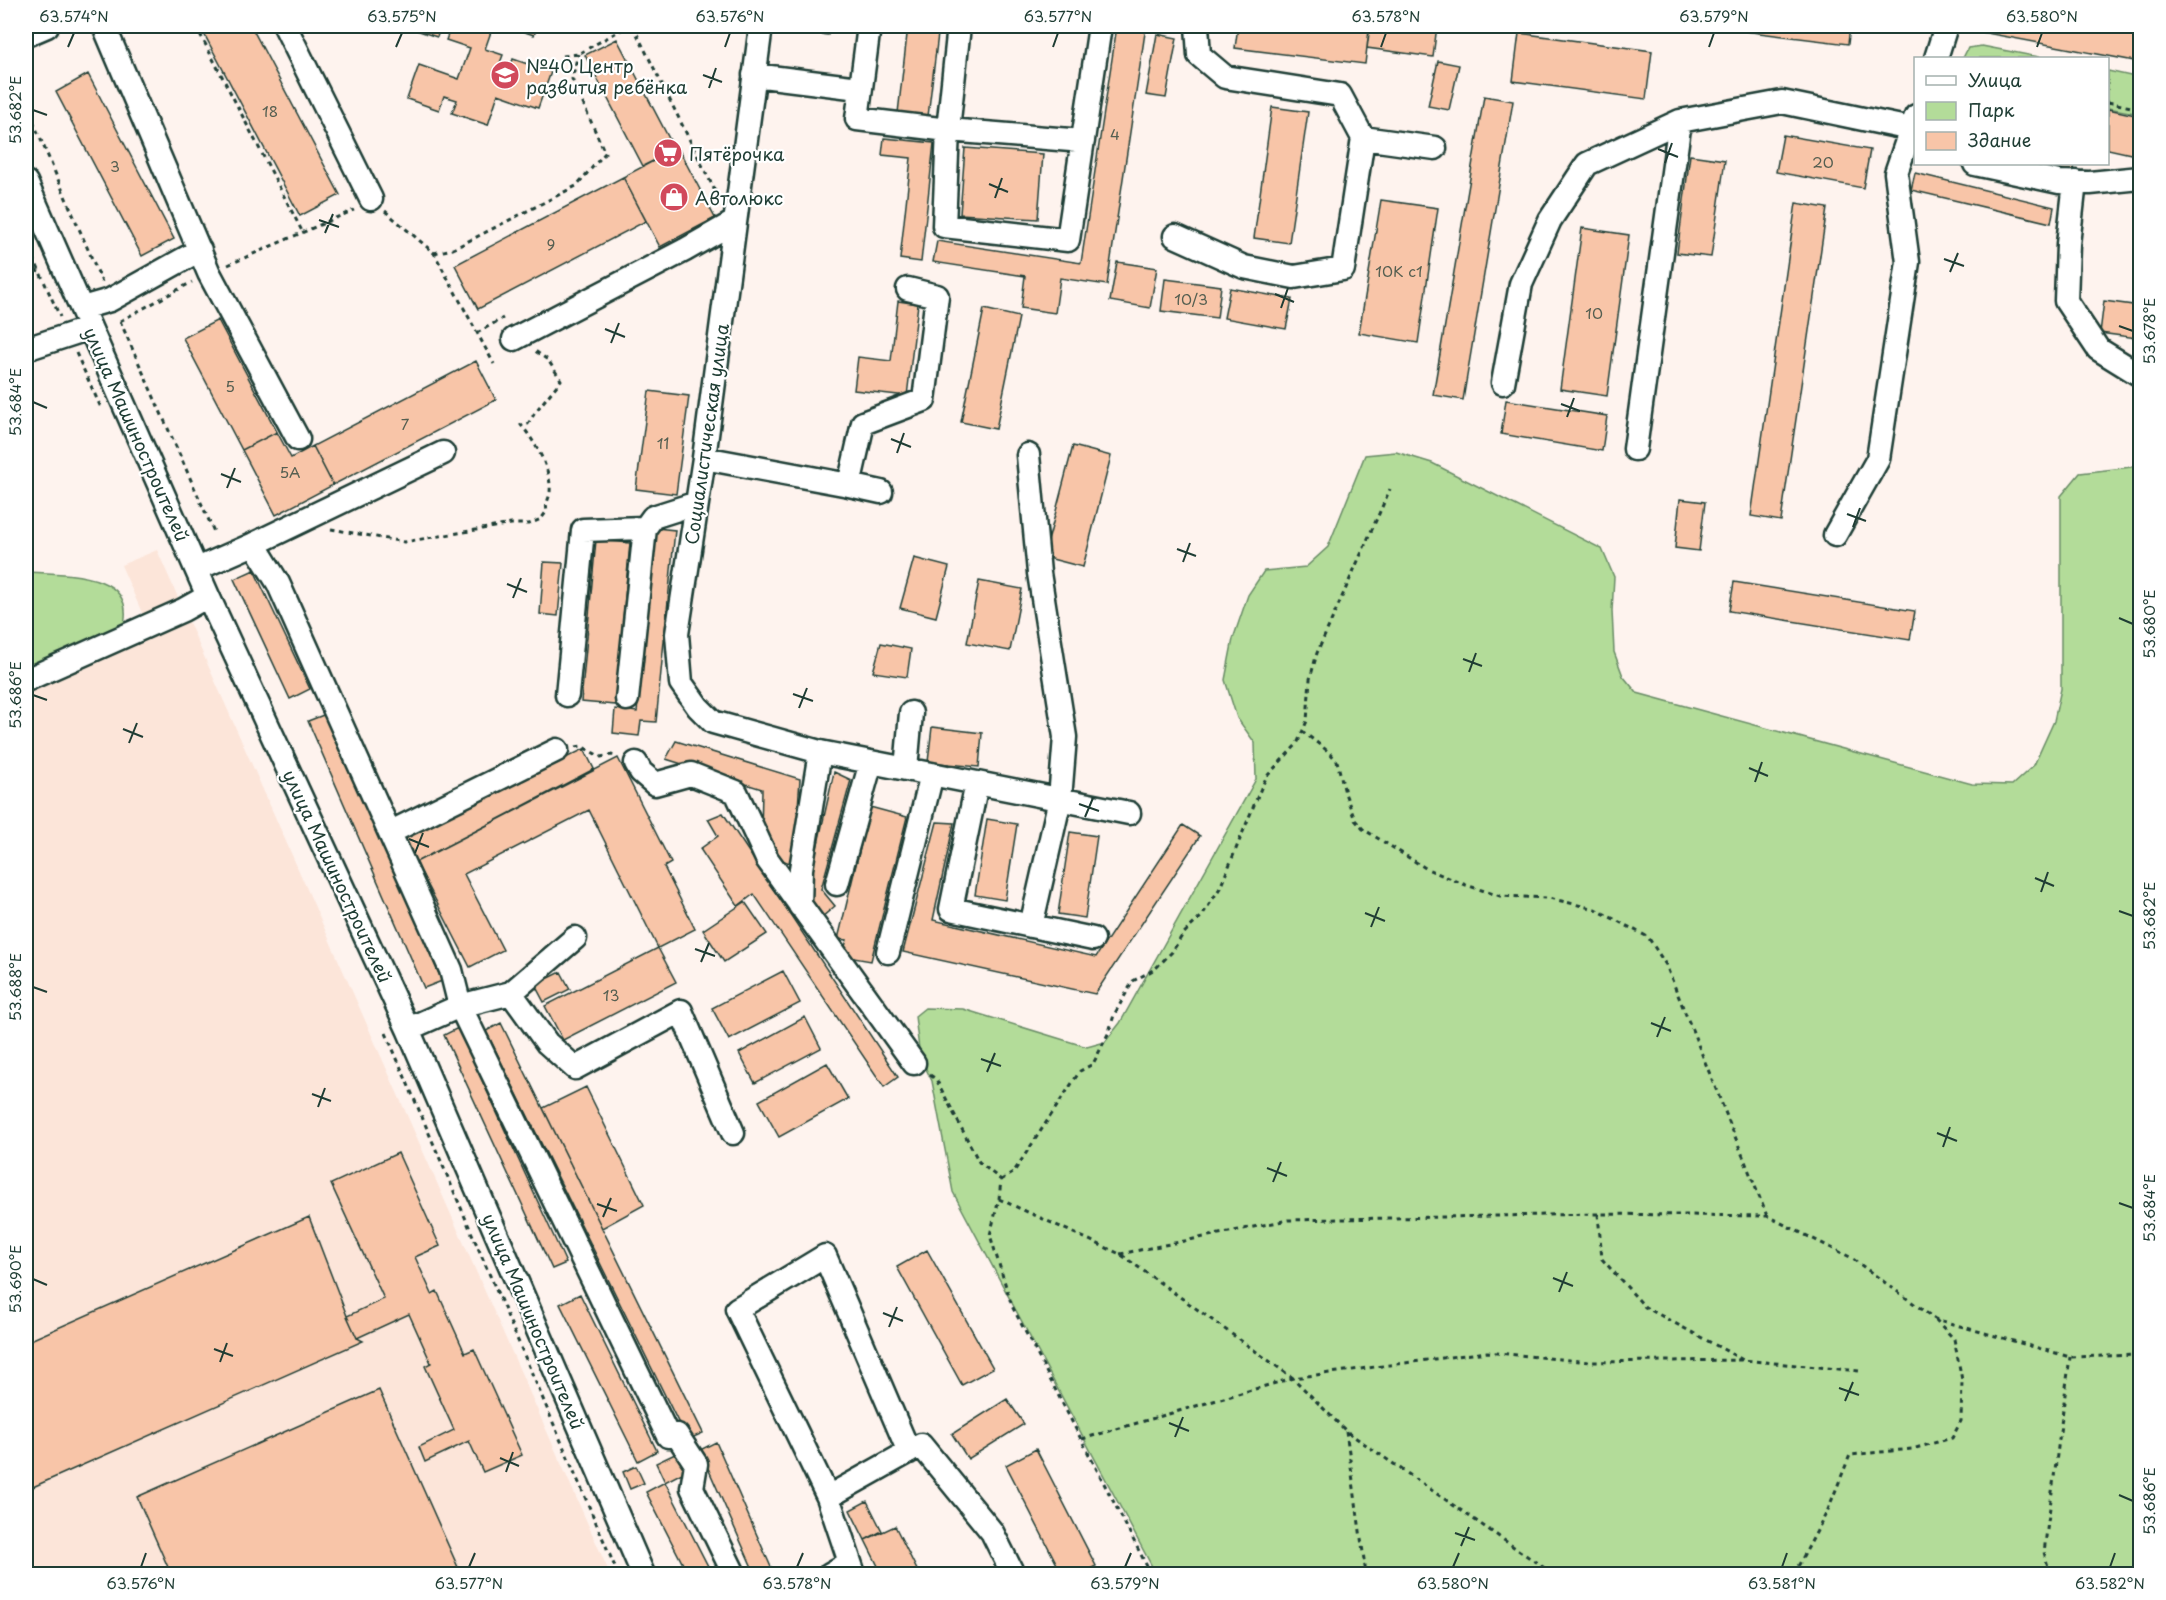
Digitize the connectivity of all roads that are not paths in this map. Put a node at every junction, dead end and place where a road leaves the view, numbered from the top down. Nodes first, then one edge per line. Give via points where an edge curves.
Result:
1 (47, 26) edge
2 (104, 26) edge
3 (285, 26) edge
4 (761, 26) edge
5 (869, 26) edge
6 (959, 26) edge
7 (1100, 26) edge
8 (1197, 26) edge
9 (1946, 26) edge
10 (26, 35) edge
11 (1936, 57) edge
12 (754, 75) junction
13 (859, 88) junction
14 (1680, 121) junction
15 (1914, 126) edge
16 (948, 130) junction
17 (1363, 138) junction
18 (1083, 141) junction
19 (1435, 148) dead end
20 (1980, 165) edge
21 (2140, 178) edge
22 (26, 182) edge
23 (2074, 182) junction
24 (371, 199) road end
25 (734, 222) junction
26 (1175, 236) dead end
27 (200, 250) junction
28 (908, 289) dead end
29 (86, 318) junction
30 (519, 336) road end
31 (26, 349) edge
32 (2140, 375) edge
33 (1503, 382) dead end
34 (298, 439) dead end
35 (1635, 449) dead end
36 (443, 453) dead end
37 (1028, 455) dead end
38 (704, 458) junction
39 (849, 485) junction
40 (881, 492) dead end
41 (697, 503) junction
42 (645, 528) junction
43 (1835, 535) dead end
44 (254, 544) junction
45 (197, 570) junction
46 (208, 596) junction
47 (26, 680) edge
48 (567, 695) dead end
49 (627, 699) dead end
50 (912, 713) dead end
51 (557, 750) road end
52 (820, 752) junction
53 (871, 762) junction
54 (636, 763) road end
55 (906, 769) junction
56 (932, 774) junction
57 (977, 783) junction
58 (1060, 799) junction
59 (1129, 813) dead end
60 (391, 832) junction
61 (837, 884) dead end
62 (800, 906) junction
63 (1031, 926) junction
64 (575, 938) dead end
65 (1093, 939) dead end
66 (888, 952) dead end
67 (511, 993) junction
68 (460, 1006) junction
69 (408, 1029) junction
70 (914, 1063) road end
71 (733, 1133) dead end
72 (909, 1452) junction
73 (828, 1497) junction
74 (844, 1571) edge
75 (643, 1575) edge
76 (734, 1575) edge
77 (1012, 1575) edge

1 - 10 street
2 - 27 street
3 - 24 street
4 - 12 street, Социалистическая улица
5 - 13 street
6 - 16 street
7 - 18 street
8 - 17 street via 1199,55 1225,77 1340,95
9 - 11 street
12 - 13 street
12 - 25 street, Социалистическая улица
13 - 16 street via 857,119
14 - 15 street via 1782,102
14 - 33 street via 1587,164 1550,220 1521,284
14 - 35 street
15 - 43 street via 1896,173 1908,262 1878,459
16 - 18 street
16 - 18 street via 944,226 1068,240
17 - 19 street
17 - 26 street via 1343,269 1294,277 1244,267
20 - 23 street
21 - 23 street
22 - 29 street, улица Машиностроителей
23 - 32 street via 2066,301 2098,349
25 - 30 street
25 - 38 street, Социалистическая улица
27 - 29 street via 110,300
27 - 34 street
28 - 39 street via 937,296 924,400 863,423
29 - 31 street via 68,336
29 - 45 street, улица Машиностроителей
36 - 44 street
37 - 58 street via 1039,573 1065,737
38 - 39 street
38 - 41 street, Социалистическая улица
39 - 40 street
41 - 42 street via 653,517
41 - 52 street, Социалистическая улица via 677,634 681,683 713,722
42 - 48 street via 583,530
42 - 49 street
44 - 45 street
44 - 60 street via 278,583
45 - 46 street, улица Машиностроителей
46 - 47 street
46 - 69 street, улица Машиностроителей
50 - 55 street
51 - 60 street
52 - 53 street, Социалистическая улица
52 - 62 street via 801,869
53 - 55 street, Социалистическая улица
53 - 61 street
54 - 62 street via 655,784 691,774 735,792 767,859
55 - 56 street, Социалистическая улица
56 - 57 street, Социалистическая улица
56 - 66 street
57 - 58 street, Социалистическая улица
57 - 63 street via 951,909
58 - 59 street, Социалистическая улица
58 - 63 street
60 - 68 street via 451,970
62 - 70 street
63 - 65 street
64 - 67 street
67 - 68 street
67 - 71 street via 547,1043 575,1068 681,1011
68 - 69 street
68 - 76 street via 668,1437 677,1435 696,1464 692,1488
69 - 75 street, улица Машиностроителей
72 - 73 street
72 - 73 street via 825,1256 737,1309
72 - 77 street via 921,1445 992,1532
73 - 74 street

